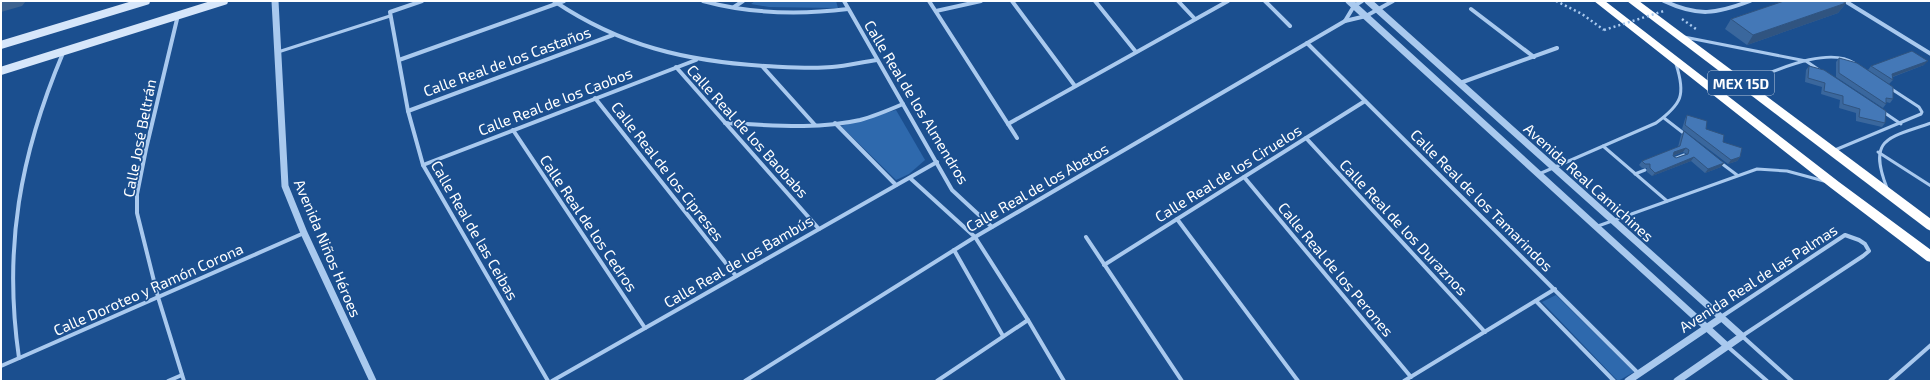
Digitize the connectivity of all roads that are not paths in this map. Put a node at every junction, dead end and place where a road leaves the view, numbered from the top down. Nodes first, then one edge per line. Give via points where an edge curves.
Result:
1 (146, 1) edge
2 (224, 1) edge
3 (275, 1) edge
4 (422, 1) edge
5 (564, 1) edge
6 (702, 1) edge
7 (743, 1) edge
8 (844, 1) edge
9 (929, 1) edge
10 (981, 1) edge
11 (1012, 1) edge
12 (1095, 1) edge
13 (1178, 1) edge
14 (1228, 1) edge
15 (1266, 1) edge
16 (1362, 1) edge
17 (1368, 1) edge
18 (1393, 1) edge
19 (1589, 1) edge
20 (1599, 1) edge
21 (1632, 1) edge
22 (1664, 1) edge
23 (1750, 1) edge
24 (1845, 1) edge
25 (555, 2) edge
26 (1352, 3) edge
27 (733, 7) junction
28 (848, 9) junction
29 (1471, 9) dead end
30 (1378, 10) junction
31 (936, 11) junction
32 (390, 14) junction
33 (178, 15) junction
34 (1366, 16) junction
35 (1195, 19) junction
36 (1345, 21) junction
37 (1290, 26) dead end
38 (613, 35) junction
39 (1678, 35) junction
40 (1647, 38) junction
41 (1307, 43) junction
42 (1, 45) edge
43 (1557, 48) dead end
44 (63, 51) junction
45 (278, 52) junction
46 (1136, 52) junction
47 (1931, 54) edge
48 (1534, 57) junction
49 (1674, 58) junction
50 (399, 60) junction
51 (696, 60) junction
52 (877, 60) junction
53 (1806, 61) junction
54 (762, 66) junction
55 (1860, 67) edge
56 (676, 68) junction
57 (1, 71) edge
58 (1825, 74) edge
59 (1460, 83) junction
60 (1741, 83) junction
61 (1886, 85) edge
62 (1074, 86) junction
63 (595, 98) junction
64 (1365, 101) junction
65 (903, 104) junction
66 (1876, 107) edge
67 (408, 111) junction
68 (1664, 118) junction
69 (725, 123) junction
70 (835, 123) junction
71 (1931, 123) edge
72 (1008, 124) junction
73 (1901, 124) junction
74 (815, 125) junction
75 (513, 130) junction
76 (1017, 138) dead end
77 (1306, 138) junction
78 (1691, 139) edge
79 (1603, 146) junction
80 (1831, 151) junction
81 (1878, 152) junction
82 (1684, 155) edge
83 (1674, 159) edge
84 (936, 162) junction
85 (1720, 162) edge
86 (423, 165) junction
87 (1553, 167) junction
88 (1645, 170) dead end
89 (1538, 174) junction
90 (1635, 174) junction
91 (1737, 175) junction
92 (1244, 177) junction
93 (910, 178) junction
94 (896, 185) junction
95 (1835, 185) junction
96 (1931, 186) edge
97 (1890, 195) junction
98 (1667, 201) junction
99 (1177, 219) junction
100 (1612, 221) junction
101 (1931, 226) edge
102 (992, 227) junction
103 (1596, 227) junction
104 (819, 229) junction
105 (304, 233) junction
106 (975, 237) junction
107 (1086, 237) dead end
108 (954, 250) junction
109 (1931, 257) edge
110 (1104, 265) junction
111 (736, 276) junction
112 (1555, 289) junction
113 (158, 297) junction
114 (1536, 301) junction
115 (1721, 318) junction
116 (1028, 320) junction
117 (1707, 327) junction
118 (645, 328) junction
119 (1485, 332) junction
120 (1003, 336) junction
121 (1742, 336) junction
122 (1931, 345) edge
123 (1727, 346) junction
124 (19, 358) junction
125 (1, 366) edge
126 (1639, 374) junction
127 (182, 375) junction
128 (1411, 377) junction
129 (168, 381) edge
130 (184, 381) edge
131 (373, 381) edge
132 (548, 381) edge
133 (552, 381) edge
134 (745, 381) edge
135 (937, 381) edge
136 (1064, 381) edge
137 (1182, 381) edge
138 (1298, 381) edge
139 (1404, 381) edge
140 (1614, 381) edge
141 (1628, 381) edge
142 (1677, 381) edge
143 (1767, 381) edge
144 (1792, 381) edge
145 (1890, 381) edge

1 - 42 main road
2 - 33 main road
3 - 45 street, Avenida Niños Héroes
4 - 32 street
5 - 25 street
6 - 27 street
7 - 27 street
8 - 28 street, Calle Real de los Almendros
9 - 31 street
10 - 31 street
11 - 62 street
12 - 46 street
13 - 35 street
14 - 35 street
15 - 37 street
16 - 26 street, Calle Real de los Abetos
17 - 30 street, Avenida Real Camichines
18 - 30 street, Calle Real de los Abetos
19 - 40 highway
20 - 40 highway, MEX 15D
21 - 39 highway, MEX 15D
22 - 23 street via 1703,13 1718,12
24 - 47 street
25 - 38 street
25 - 50 street
26 - 34 street, Avenida Real Camichines
26 - 36 street, Calle Real de los Abetos
27 - 28 street via 799,13
28 - 52 street, Calle Real de los Almendros
29 - 48 street
30 - 34 street, Calle Real de los Abetos
30 - 59 street, Avenida Real Camichines
31 - 72 street
32 - 45 lane
32 - 50 street, Calle Real de las Ceibas
33 - 44 main road
33 - 113 street, Calle José Beltrán via 137,194 139,225
34 - 36 street, Calle Real de los Abetos
34 - 89 street, Avenida Real Camichines
35 - 46 street
36 - 41 street, Calle Real de los Abetos
38 - 51 street
38 - 67 street, Calle Real de los Castaños
39 - 53 lane
39 - 60 highway, MEX 15D
40 - 49 highway, MEX 15D
41 - 64 street, Calle Real de los Tamarindos
41 - 102 street, Calle Real de los Abetos
43 - 48 street
44 - 57 main road
44 - 124 street via 40,108 17,202 12,278
45 - 105 street, Avenida Niños Héroes via 284,181
46 - 62 street
48 - 59 street
49 - 68 lane via 1683,94 1677,106
49 - 95 highway, MEX 15D
50 - 67 street, Calle Real de las Ceibas
51 - 54 street
51 - 56 street, Calle Real de los Caobos
52 - 54 street via 831,67
52 - 65 street, Calle Real de los Almendros
53 - 55 lane via 1840,57
53 - 58 lane
53 - 60 lane
54 - 74 street
56 - 63 street, Calle Real de los Caobos
56 - 69 street, Calle Real de los Baobabs
59 - 87 street, Avenida Real Camichines
60 - 80 highway, MEX 15D
61 - 73 lane via 1922,112
62 - 72 street
63 - 75 street, Calle Real de los Caobos
63 - 111 street, Calle Real de los Cipreses
64 - 77 street, Calle Real de los Ciruelos
64 - 112 street, Calle Real de los Tamarindos
65 - 70 street via 854,121
65 - 84 street, Calle Real de los Almendros
66 - 73 lane
67 - 86 street, Calle Real de las Ceibas
68 - 78 lane
68 - 79 lane
69 - 74 street
69 - 104 street, Calle Real de los Baobabs
70 - 74 street
70 - 94 street
71 - 81 lane via 1889,139
72 - 76 street
73 - 80 lane
75 - 86 street, Calle Real de los Caobos
75 - 118 street, Calle Real de los Cedros
77 - 92 street, Calle Real de los Ciruelos
77 - 119 street, Calle Real de los Duraznos
79 - 87 lane
79 - 90 lane
80 - 97 highway, MEX 15D
81 - 96 lane
81 - 97 lane via 1877,161
82 - 83 lane
84 - 93 street, Calle Real de los Bambús
84 - 102 street, Calle Real de los Almendros via 952,190
85 - 91 lane
86 - 132 street, Calle Real de las Ceibas
87 - 89 lane
87 - 100 street, Avenida Real Camichines
88 - 90 lane
89 - 103 street, Avenida Real Camichines
90 - 98 lane
91 - 95 lane via 1758,169 1772,169 1802,174
91 - 98 lane
92 - 99 street, Calle Real de los Ciruelos
92 - 128 street, Calle Real de los Perones
93 - 94 street, Calle Real de los Bambús
93 - 106 street
94 - 104 street, Calle Real de los Bambús
95 - 109 highway, MEX 15D
97 - 101 highway, MEX 15D
98 - 100 lane
99 - 110 street, Calle Real de los Ciruelos
99 - 138 street
100 - 103 lane
100 - 115 street, Avenida Real Camichines
102 - 106 street, Calle Real de los Abetos
103 - 117 street, Avenida Real Camichines
104 - 111 street, Calle Real de los Bambús
105 - 113 street, Calle Doroteo y Ramón Corona
105 - 131 street, Avenida Niños Héroes
106 - 108 street, Calle Real de los Abetos
106 - 116 street
107 - 110 street
108 - 120 street
108 - 134 street, Calle Real de los Abetos
110 - 137 street
111 - 118 street, Calle Real de los Bambús
112 - 114 street
112 - 126 street, Calle Real de los Tamarindos
113 - 124 street, Calle Doroteo y Ramón Corona
113 - 127 street, Calle José Beltrán
114 - 119 street
114 - 140 street
115 - 117 street, Avenida Real de las Palmas
115 - 121 street, Avenida Real Camichines
115 - 121 street, Avenida Real de las Palmas via 1844,235 1854,237 1868,247 1869,251 1863,256
116 - 120 street
116 - 136 street
117 - 123 street, Avenida Real Camichines
117 - 126 street, Avenida Real de las Palmas
118 - 133 street, Calle Real de los Bambús
119 - 128 street
120 - 135 street
121 - 123 street, Avenida Real de las Palmas
121 - 144 street, Avenida Real Camichines
122 - 145 street
123 - 142 street, Avenida Real de las Palmas
123 - 143 street, Avenida Real Camichines
124 - 125 street, Calle Doroteo y Ramón Corona
126 - 141 street, Avenida Real de las Palmas
127 - 129 street
127 - 130 street, Calle José Beltrán
128 - 139 street

